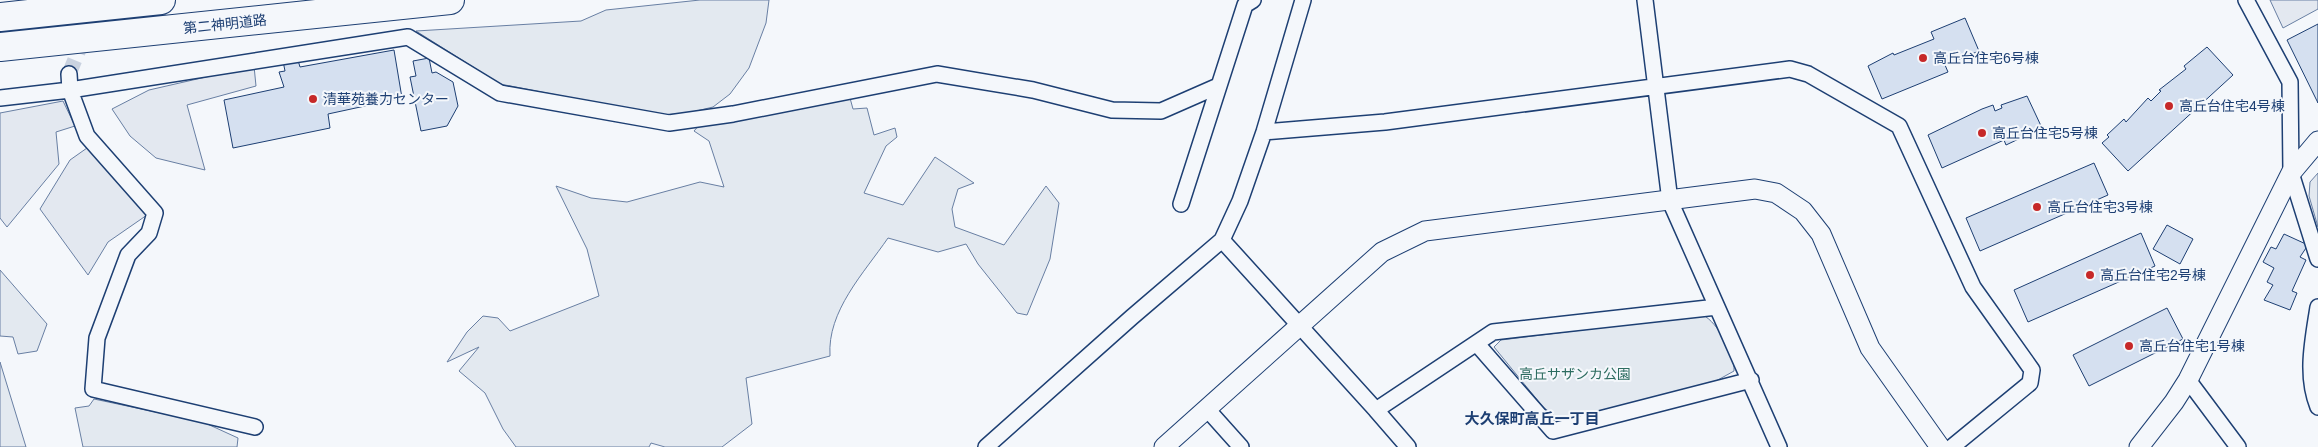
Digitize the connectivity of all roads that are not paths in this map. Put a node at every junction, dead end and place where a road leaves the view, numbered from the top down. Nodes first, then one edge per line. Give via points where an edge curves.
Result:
1 (161, 0) edge
2 (450, 0) edge
3 (1253, 0) edge
4 (1303, 0) edge
5 (1645, 0) edge
6 (2246, 0) edge
7 (0, 1) edge
8 (78, 9) junction
9 (0, 18) edge
10 (0, 48) edge
11 (70, 74) tunnel mouth
12 (1654, 85) junction
13 (1218, 86) junction
14 (70, 90) junction
15 (0, 98) edge
16 (1264, 132) junction
17 (2318, 141) edge
18 (2291, 173) junction
19 (1670, 201) junction
20 (1182, 204) dead end
21 (1222, 240) junction
22 (2318, 259) edge
23 (1717, 307) junction
24 (2318, 307) edge
25 (1299, 326) junction
26 (1477, 344) junction
27 (1751, 380) junction
28 (2188, 380) junction
29 (2318, 407) edge
30 (1206, 409) junction
31 (1376, 410) junction
32 (255, 427) dead end
33 (986, 447) edge
34 (1164, 447) edge
35 (1241, 447) edge
36 (1408, 447) edge
37 (1780, 447) edge
38 (1940, 447) edge
39 (1952, 447) edge
40 (2139, 447) edge
41 (2238, 447) edge

1 - 8 highway
2 - 10 highway, 第二神明道路
3 - 13 street via 1245,5
4 - 16 street
5 - 12 street
6 - 18 street via 2290,82
7 - 8 highway via 47,0
8 - 9 highway
11 - 14 street
12 - 16 street via 1384,122
12 - 19 street
12 - 39 street via 1790,69 1808,74 1900,126 1973,287 2032,370 2030,383
13 - 14 street via 1161,111 1112,110 1033,90 937,74 733,114 669,123 500,93 408,37
13 - 20 street
14 - 15 street
14 - 32 street via 87,136 155,213 149,233 128,255 97,338 93,389
16 - 21 street via 1240,201
17 - 18 street
18 - 22 street
18 - 28 street
19 - 23 street
19 - 25 street via 1426,231 1382,252
19 - 38 street via 1755,189 1776,193 1803,211 1821,234 1870,348
21 - 25 street
21 - 33 street
23 - 26 street via 1493,332
23 - 27 street
24 - 29 street via 2310,359
25 - 30 street
25 - 31 street
26 - 27 street via 1553,431
26 - 31 street
27 - 37 street
28 - 40 street
28 - 41 street
30 - 34 street
30 - 35 street
31 - 36 street

